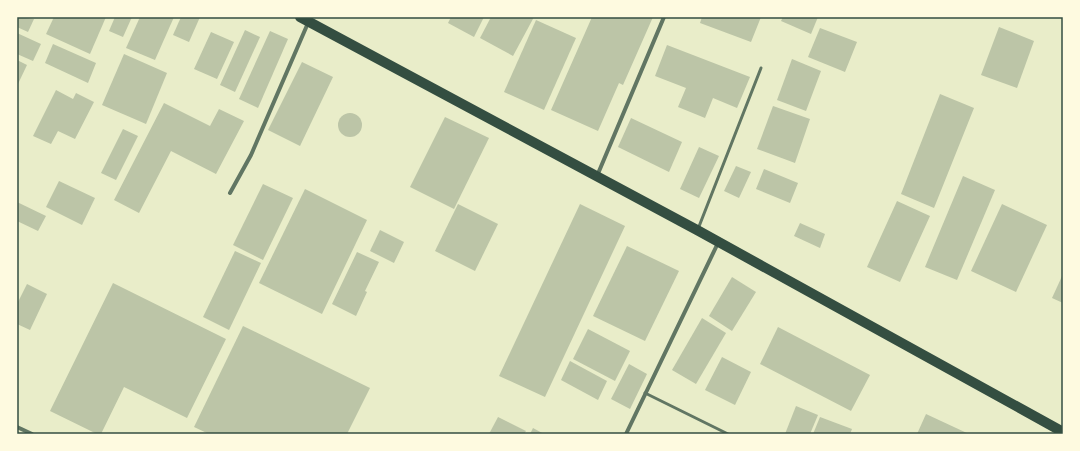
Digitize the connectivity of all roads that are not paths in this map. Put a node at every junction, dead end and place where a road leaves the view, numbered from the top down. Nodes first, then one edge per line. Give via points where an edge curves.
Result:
1 (664, 17) edge
2 (304, 19) edge
3 (761, 68) dead end
4 (597, 176) junction
5 (230, 193) dead end
6 (697, 230) junction
7 (718, 242) junction
8 (645, 394) junction
9 (17, 427) edge
10 (1063, 432) edge
11 (32, 434) edge
12 (626, 434) edge
13 (728, 434) edge

1 - 4 street
2 - 4 main road
2 - 5 street via 250,155
3 - 6 lane
4 - 6 main road
6 - 7 main road
7 - 8 street
7 - 10 main road
8 - 12 street
8 - 13 lane
9 - 11 street

